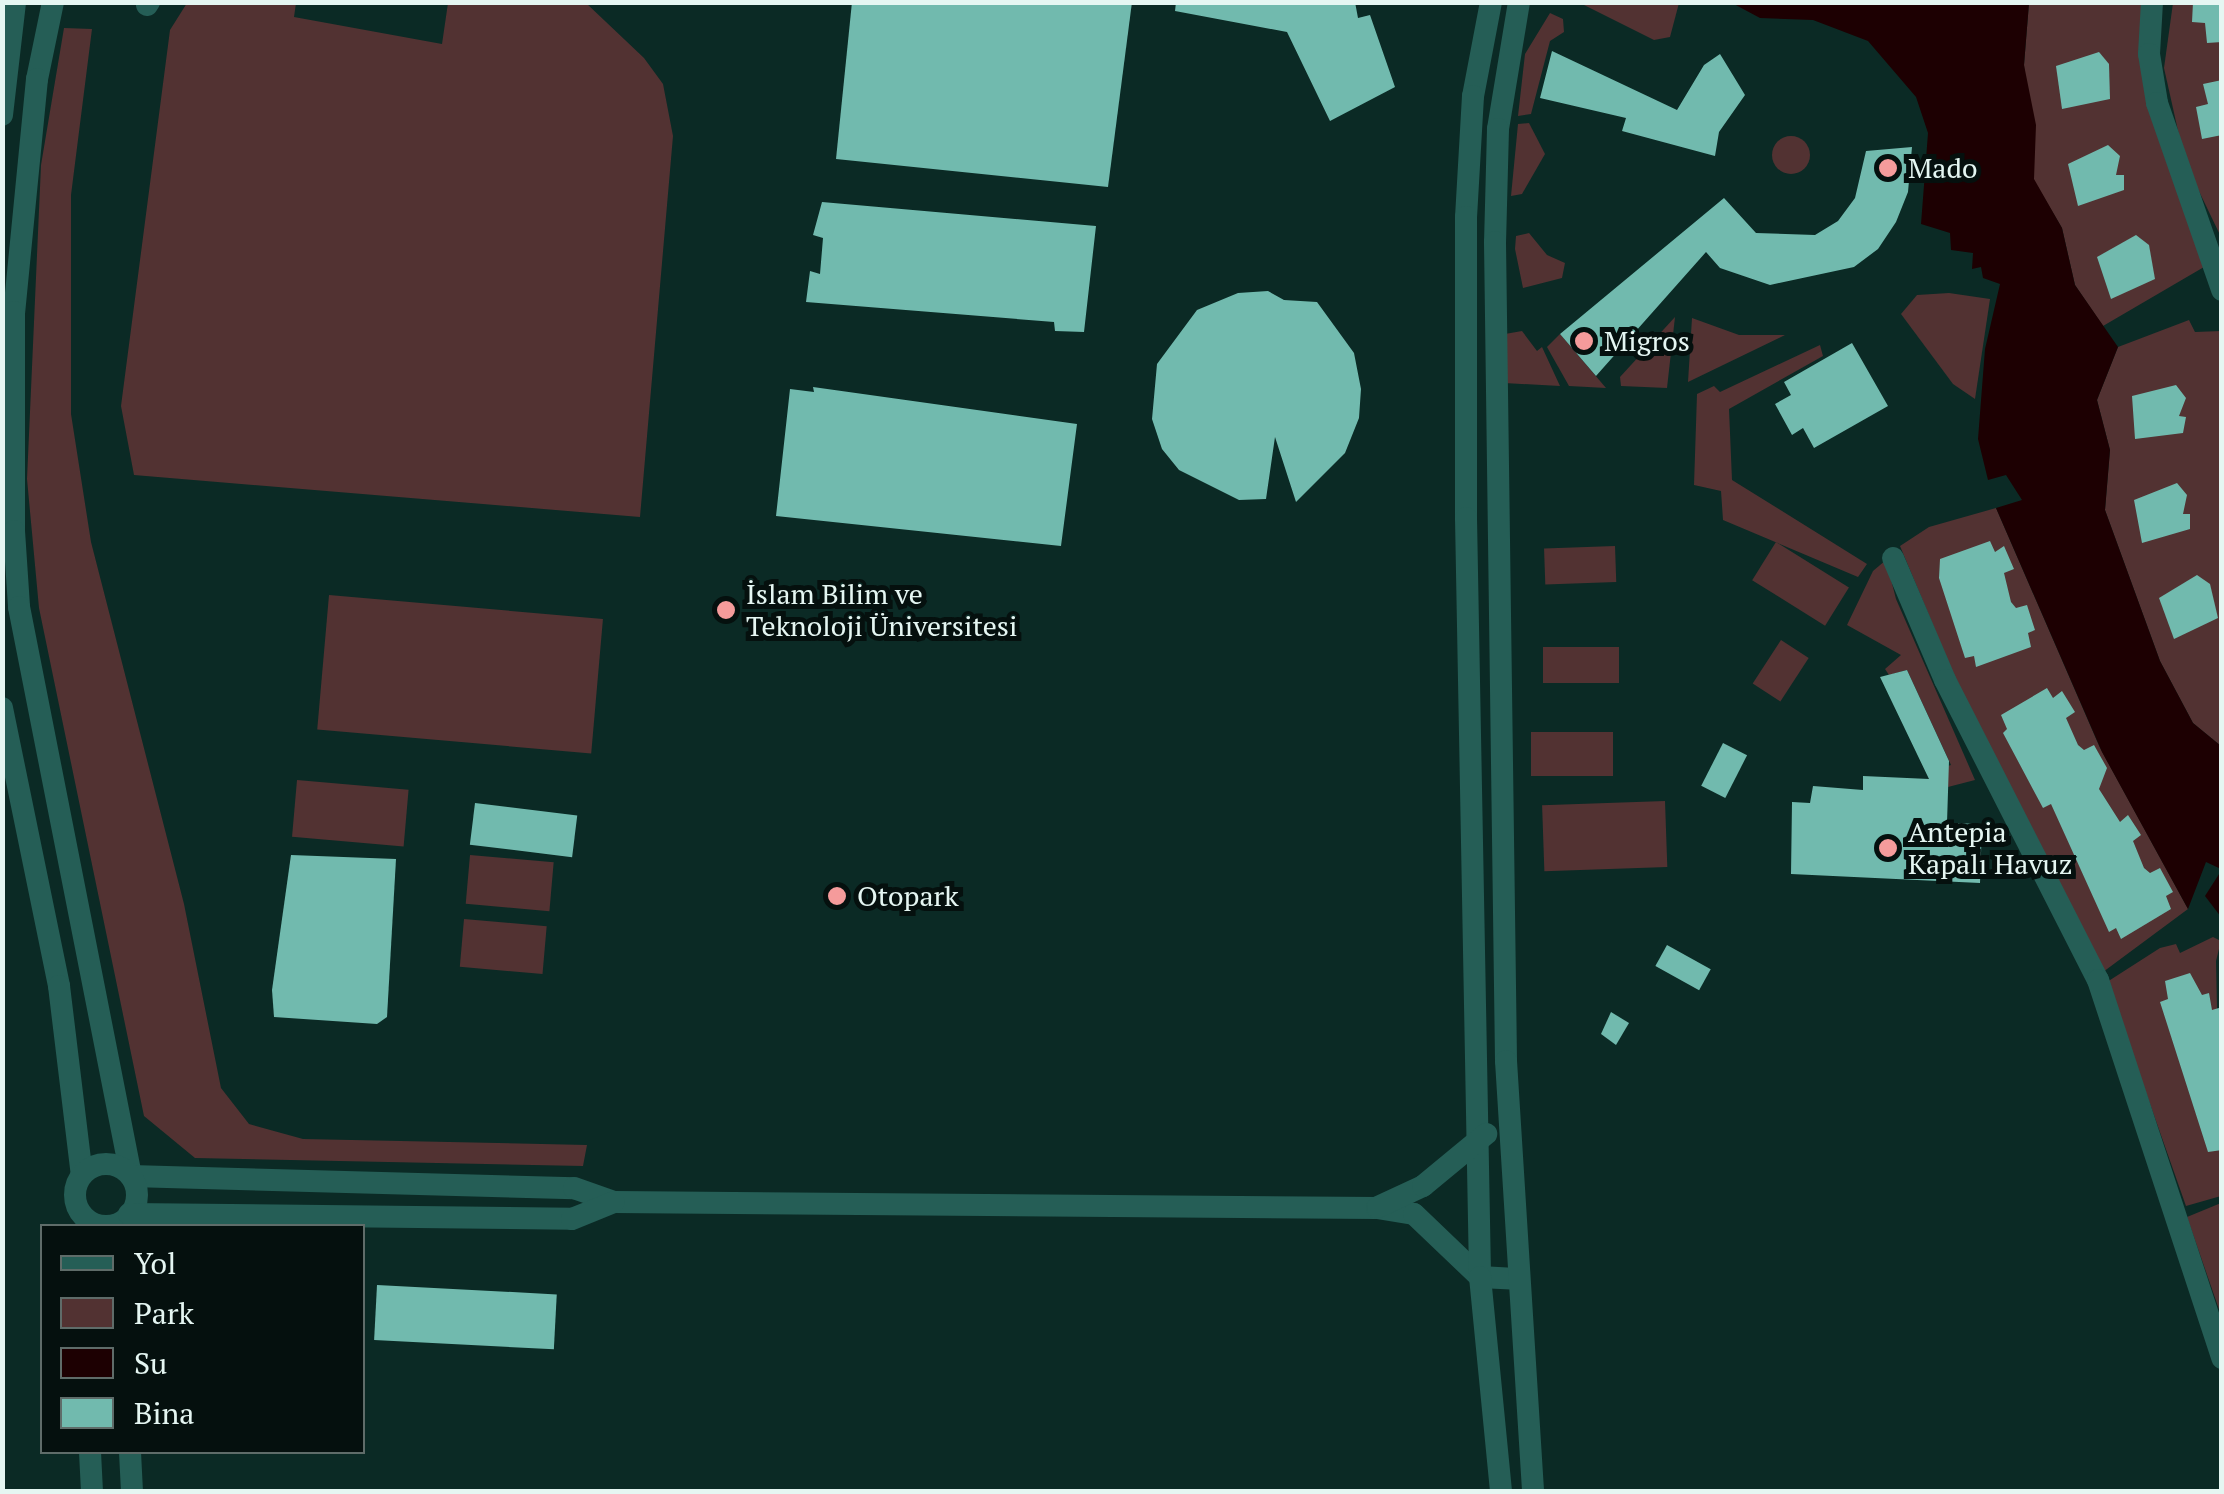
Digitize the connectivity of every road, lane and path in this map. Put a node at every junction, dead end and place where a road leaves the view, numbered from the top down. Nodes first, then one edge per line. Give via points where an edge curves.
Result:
1 (15, 2) edge
2 (52, 2) edge
3 (1492, 2) edge
4 (1519, 2) edge
5 (2152, 2) edge
6 (2, 114) edge
7 (2222, 290) edge
8 (1893, 558) dead end
9 (2, 708) edge
10 (1509, 1132) junction
11 (1479, 1134) junction
12 (82, 1175) junction
13 (131, 1176) junction
14 (76, 1200) junction
15 (614, 1202) junction
16 (1378, 1208) junction
17 (122, 1221) edge
18 (77, 1224) edge
19 (1480, 1276) junction
20 (1516, 1278) junction
21 (2222, 1358) edge
22 (90, 1454) edge
23 (130, 1454) edge
24 (92, 1492) edge
25 (132, 1492) edge
26 (1501, 1492) edge
27 (1533, 1492) edge

1 - 6 street
2 - 13 street via 36,79 14,312 16,569
3 - 11 street via 1473,96 1466,217
4 - 10 street via 1498,129 1495,242
5 - 7 street via 2149,54 2157,103
8 - 21 street via 1954,698 2098,980
9 - 12 street via 59,986
10 - 11 street
10 - 20 street
11 - 16 street via 1423,1186
11 - 19 street
12 - 13 street via 107,1164
12 - 14 street
13 - 15 street via 574,1188
13 - 17 street via 136,1196
14 - 17 street via 91,1222
14 - 18 street
15 - 16 street
15 - 17 street via 572,1220
16 - 19 street via 1414,1214
19 - 20 street
19 - 26 street
20 - 27 street
22 - 24 street
23 - 25 street

